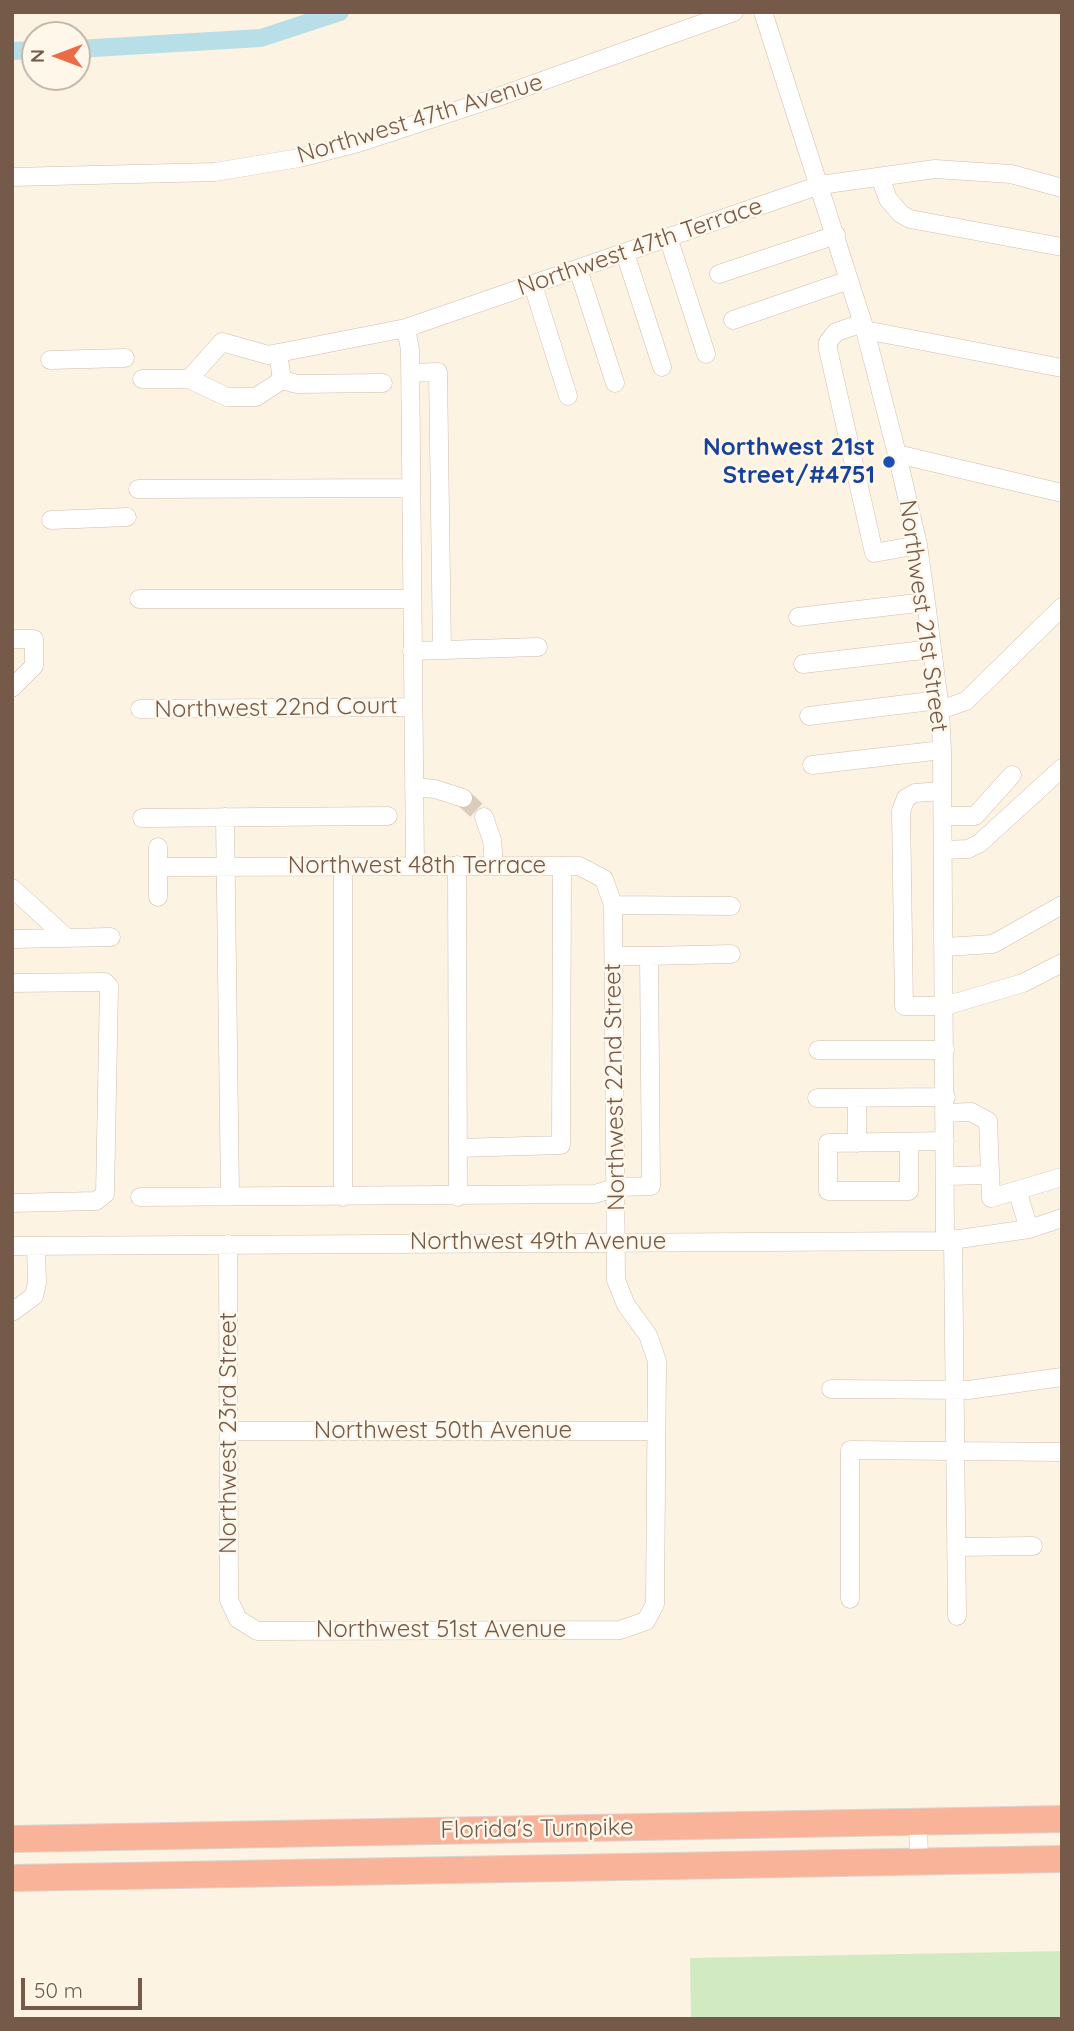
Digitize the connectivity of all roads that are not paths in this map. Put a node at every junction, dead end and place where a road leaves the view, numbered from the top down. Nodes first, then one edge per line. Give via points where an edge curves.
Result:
1 (734, 12) edge
2 (763, 12) edge
3 (12, 177) edge
4 (880, 177) junction
5 (820, 185) junction
6 (1062, 188) edge
7 (836, 235) junction
8 (668, 237) junction
9 (1062, 247) edge
10 (625, 253) junction
11 (578, 269) junction
12 (719, 274) dead end
13 (849, 280) junction
14 (533, 285) junction
15 (733, 320) dead end
16 (864, 326) junction
17 (406, 328) junction
18 (278, 353) junction
19 (706, 354) dead end
20 (125, 358) dead end
21 (50, 360) dead end
22 (662, 367) dead end
23 (1062, 368) edge
24 (410, 373) junction
25 (142, 379) dead end
26 (189, 379) junction
27 (282, 380) junction
28 (383, 383) dead end
29 (615, 383) dead end
30 (568, 396) dead end
31 (897, 454) junction
32 (409, 488) junction
33 (138, 489) dead end
34 (1062, 493) edge
35 (127, 517) dead end
36 (51, 520) dead end
37 (918, 545) junction
38 (139, 599) dead end
39 (411, 599) junction
40 (926, 602) junction
41 (1062, 607) edge
42 (798, 617) dead end
43 (12, 639) edge
44 (538, 647) dead end
45 (932, 649) junction
46 (442, 650) junction
47 (412, 651) junction
48 (803, 664) dead end
49 (12, 688) edge
50 (940, 705) junction
51 (413, 707) junction
52 (140, 709) dead end
53 (809, 716) dead end
54 (942, 750) junction
55 (813, 765) dead end
56 (1062, 768) edge
57 (1012, 775) dead end
58 (414, 787) junction
59 (942, 790) junction
60 (463, 798) tunnel mouth
61 (388, 816) dead end
62 (943, 816) junction
63 (225, 817) junction
64 (484, 817) tunnel mouth
65 (142, 818) dead end
66 (158, 848) dead end
67 (944, 850) junction
68 (415, 865) junction
69 (457, 865) junction
70 (494, 865) junction
71 (226, 866) junction
72 (343, 866) junction
73 (562, 866) junction
74 (158, 867) junction
75 (604, 879) joint
76 (12, 888) edge
77 (158, 897) dead end
78 (613, 905) junction
79 (1062, 905) edge
80 (731, 906) dead end
81 (111, 937) dead end
82 (67, 938) junction
83 (12, 939) edge
84 (944, 947) junction
85 (731, 954) dead end
86 (614, 956) junction
87 (649, 956) junction
88 (1062, 963) edge
89 (12, 983) edge
90 (944, 1006) junction
91 (818, 1050) dead end
92 (945, 1050) junction
93 (817, 1098) dead end
94 (857, 1098) junction
95 (946, 1105) junction
96 (945, 1141) junction
97 (909, 1142) junction
98 (857, 1143) junction
99 (458, 1148) junction
100 (990, 1175) junction
101 (946, 1176) junction
102 (1062, 1177) edge
103 (617, 1187) junction
104 (1017, 1190) junction
105 (230, 1196) junction
106 (141, 1197) dead end
107 (343, 1197) junction
108 (458, 1197) junction
109 (12, 1203) edge
110 (1062, 1218) edge
111 (1028, 1229) junction
112 (949, 1240) junction
113 (617, 1241) junction
114 (228, 1244) junction
115 (12, 1246) edge
116 (36, 1246) junction
117 (12, 1312) edge
118 (1062, 1377) edge
119 (831, 1389) dead end
120 (955, 1390) junction
121 (229, 1431) junction
122 (656, 1431) junction
123 (1062, 1452) edge
124 (956, 1453) junction
125 (1033, 1546) dead end
126 (956, 1547) junction
127 (850, 1599) dead end
128 (957, 1616) dead end
129 (238, 1619) joint
130 (646, 1621) joint
131 (1062, 1819) edge
132 (918, 1821) junction
133 (12, 1839) edge
134 (1062, 1859) edge
135 (919, 1861) junction
136 (12, 1878) edge

1 - 3 street, Northwest 47th Avenue via 495,98 299,158 215,172
2 - 5 street, Northwest 21st Street
4 - 5 street, Northwest 47th Terrace
4 - 6 street, Northwest 47th Terrace via 934,169 1011,174
4 - 9 street via 888,199 910,219
5 - 7 street, Northwest 21st Street
5 - 8 street, Northwest 47th Terrace
7 - 12 street
7 - 13 street, Northwest 21st Street
8 - 10 street, Northwest 47th Terrace
8 - 19 street
10 - 11 street, Northwest 47th Terrace
10 - 22 street
11 - 14 street, Northwest 47th Terrace
11 - 29 street
13 - 15 street
13 - 16 street, Northwest 21st Street
14 - 17 street, Northwest 47th Terrace
14 - 30 street
16 - 23 street
16 - 31 street, Northwest 21st Street
16 - 37 street via 836,332 828,348 874,553
17 - 18 street, Northwest 47th Terrace
17 - 24 street, Northwest 22nd Court
18 - 26 street, Northwest 47th Terrace via 268,355 222,342
18 - 27 street
20 - 21 street
24 - 32 street, Northwest 22nd Court
24 - 46 street via 438,372
25 - 26 street
26 - 27 street via 215,394 240,398 266,393
27 - 28 street via 297,384
31 - 34 street
31 - 37 street, Northwest 21st Street
32 - 33 street
32 - 39 street, Northwest 22nd Court
35 - 36 street
37 - 40 street, Northwest 21st Street
38 - 39 street
39 - 47 street, Northwest 22nd Court
40 - 42 street
40 - 45 street, Northwest 21st Street
41 - 50 street via 966,701
43 - 49 street via 34,639 34,666
44 - 46 street
45 - 48 street
45 - 50 street, Northwest 21st Street
46 - 47 street
47 - 51 street, Northwest 22nd Court
50 - 53 street
50 - 54 street, Northwest 21st Street
51 - 52 street, Northwest 22nd Court
51 - 58 street, Northwest 22nd Court
54 - 55 street
54 - 59 street, Northwest 21st Street
56 - 67 street via 980,843 968,849
57 - 62 street via 975,816
58 - 60 street
58 - 68 street, Northwest 22nd Court
59 - 62 street, Northwest 21st Street
59 - 90 street via 915,793 906,798 901,811 904,1006
61 - 63 street
62 - 67 street, Northwest 21st Street
63 - 65 street
63 - 71 street
64 - 70 street
66 - 74 street
67 - 84 street, Northwest 21st Street
68 - 69 street, Northwest 48th Terrace
68 - 72 street, Northwest 48th Terrace
69 - 70 street, Northwest 48th Terrace
69 - 99 street
70 - 73 street, Northwest 48th Terrace
71 - 72 street, Northwest 48th Terrace
71 - 74 street, Northwest 48th Terrace
71 - 105 street
72 - 107 street
73 - 75 street, Northwest 48th Terrace via 579,866
73 - 99 street via 561,1145
74 - 77 street
75 - 78 street, Northwest 22nd Street
76 - 82 street
78 - 80 street
78 - 86 street, Northwest 22nd Street
79 - 84 street via 993,944
81 - 82 street
82 - 83 street
84 - 90 street, Northwest 21st Street
85 - 87 street
86 - 87 street
86 - 103 street, Northwest 22nd Street
87 - 103 street via 651,1186
88 - 90 street via 1023,983
89 - 109 street via 105,982 109,986 105,1194 96,1201
90 - 92 street, Northwest 21st Street
91 - 92 street
92 - 95 street, Northwest 21st Street
93 - 94 street
94 - 95 street
94 - 98 street
95 - 96 street, Northwest 21st Street
95 - 100 street via 988,1121
96 - 97 street
96 - 101 street, Northwest 21st Street
97 - 98 street
97 - 98 street via 909,1191 828,1191 828,1143
99 - 108 street
100 - 101 street
100 - 104 street via 991,1198
101 - 112 street, Northwest 21st Street
102 - 104 street
103 - 108 street via 594,1194
103 - 113 street, Northwest 22nd Street
104 - 111 street
105 - 106 street
105 - 107 street
107 - 108 street
110 - 111 street, Northwest 49th Avenue
111 - 112 street, Northwest 49th Avenue
112 - 113 street, Northwest 49th Avenue
112 - 120 street, Northwest 21st Street via 956,1299
113 - 114 street, Northwest 49th Avenue
113 - 122 street, Northwest 22nd Street via 616,1280 626,1305 648,1335 657,1361
114 - 116 street, Northwest 49th Avenue
114 - 121 street, Northwest 23rd Street
115 - 116 street, Northwest 49th Avenue
116 - 117 street via 34,1297
118 - 120 street
119 - 120 street
120 - 124 street, Northwest 21st Street
121 - 122 street, Northwest 50th Avenue
121 - 129 street, Northwest 23rd Street via 229,1600
122 - 130 street, Northwest 22nd Street via 656,1604
123 - 124 street
124 - 126 street, Northwest 21st Street
124 - 127 street via 940,1449 850,1450
125 - 126 street
126 - 128 street, Northwest 21st Street
129 - 130 street, Northwest 51st Avenue via 257,1631 620,1630
131 - 132 highway, Florida's Turnpike
132 - 133 highway, Florida's Turnpike
132 - 135 street
134 - 135 highway, Florida's Turnpike
135 - 136 highway, Florida's Turnpike

